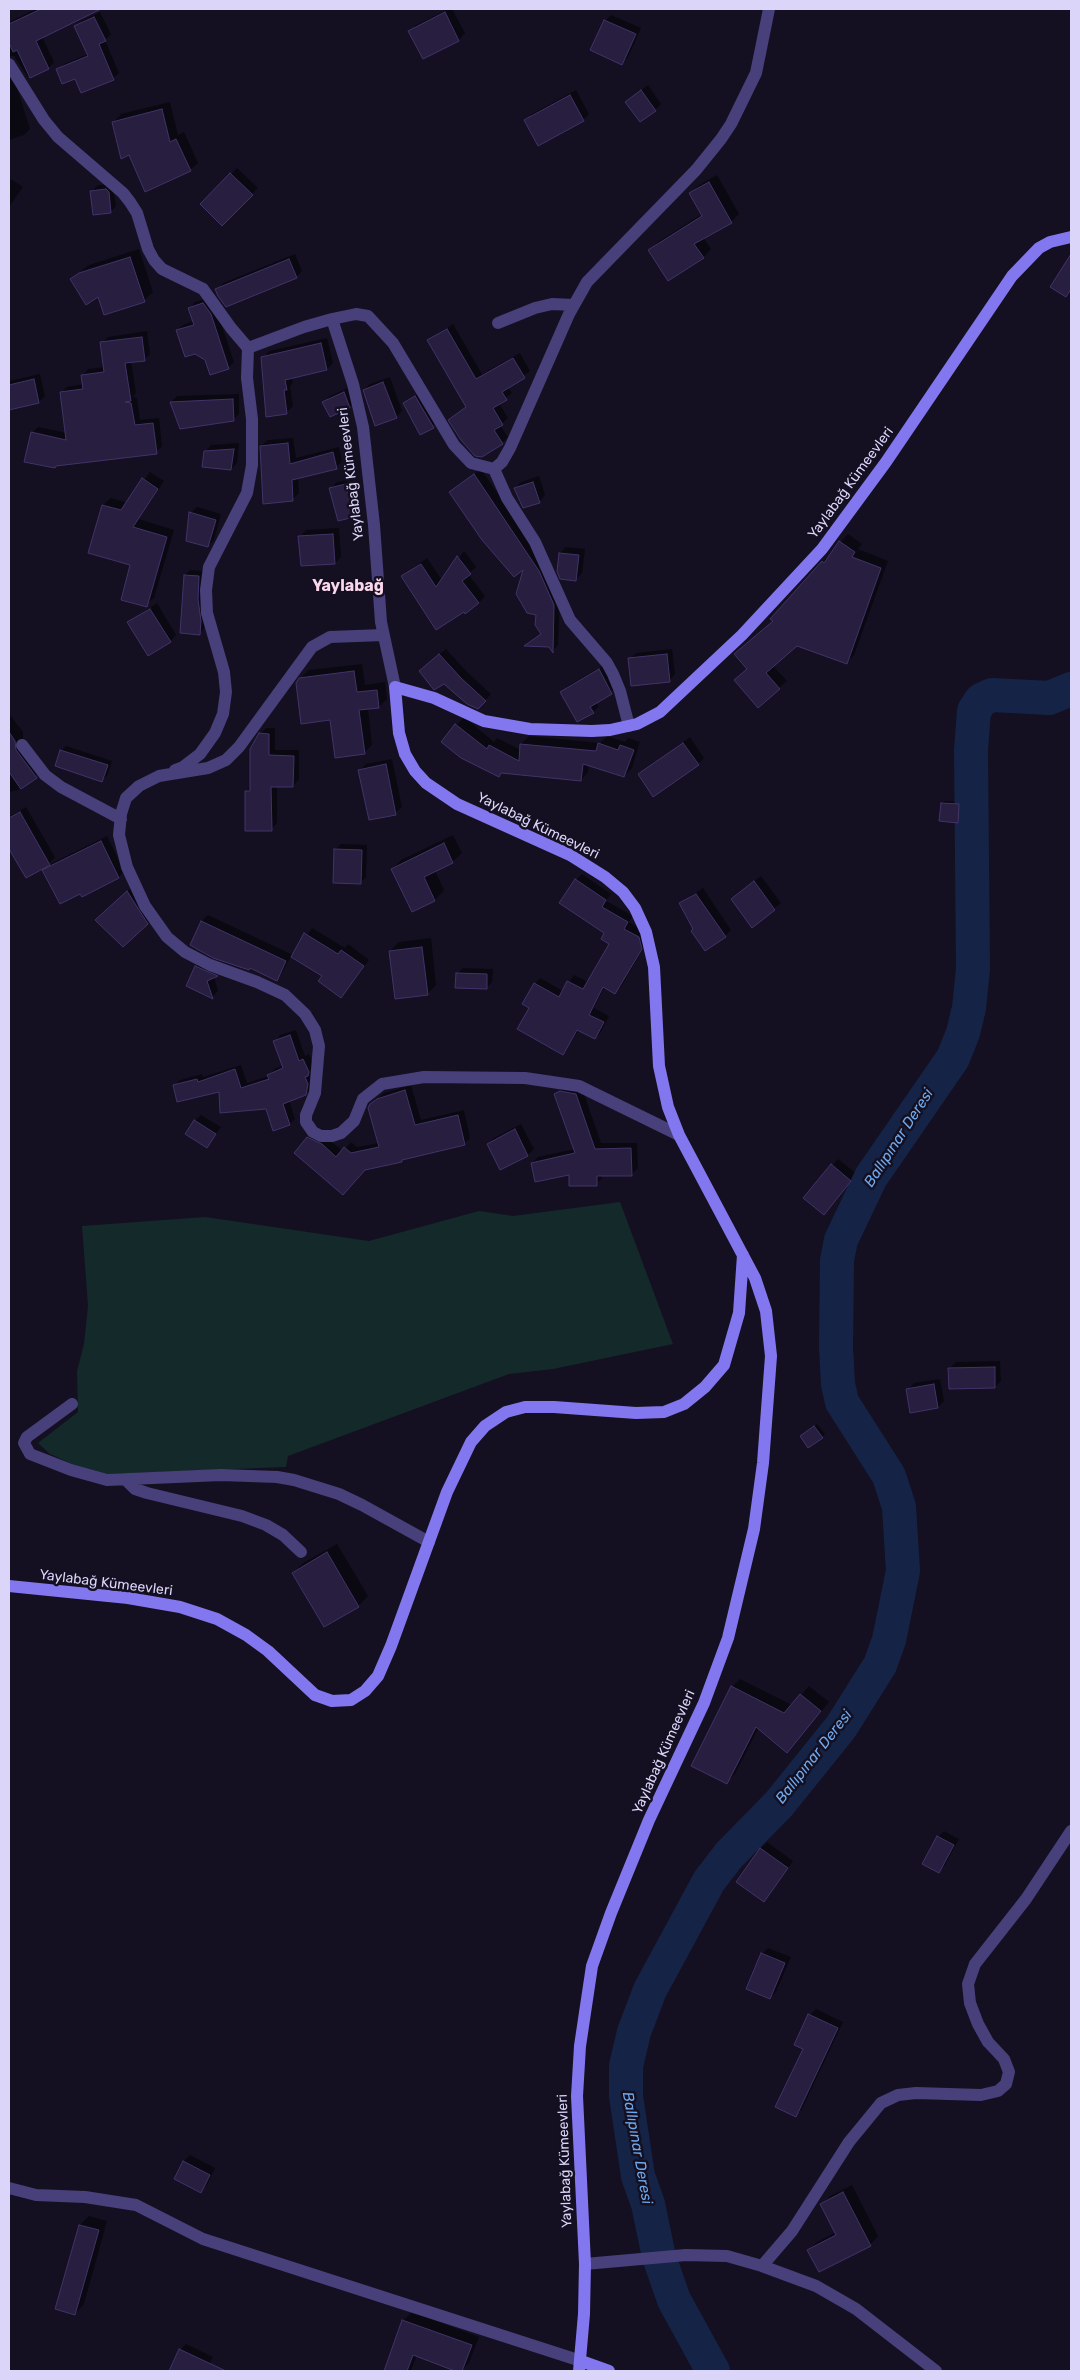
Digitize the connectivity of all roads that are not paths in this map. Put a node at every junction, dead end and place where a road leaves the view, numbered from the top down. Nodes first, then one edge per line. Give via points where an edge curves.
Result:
1 (770, 9) edge
2 (9, 64) edge
3 (1071, 237) edge
4 (573, 305) junction
5 (332, 319) junction
6 (498, 323) dead end
7 (248, 348) junction
8 (494, 469) junction
9 (383, 635) junction
10 (395, 687) junction
11 (629, 726) junction
12 (22, 745) dead end
13 (159, 776) junction
14 (120, 818) junction
15 (679, 1136) junction
16 (742, 1255) junction
17 (72, 1404) dead end
18 (126, 1480) junction
19 (429, 1542) junction
20 (301, 1552) dead end
21 (9, 1586) edge
22 (1071, 1831) edge
23 (9, 2188) edge
24 (584, 2264) junction
25 (762, 2266) junction
26 (580, 2366) edge
27 (609, 2371) edge
28 (936, 2371) edge

1 - 4 street via 756,73 721,139 696,170 587,282
2 - 7 street via 58,137 130,202 154,260 162,269 203,289
3 - 11 street, Yaylabağ Kümeevleri via 1039,248 1012,276 886,462 797,578 672,702 649,720
4 - 6 street via 552,304 535,308
4 - 8 street via 510,448
5 - 7 street
5 - 8 street via 356,314 368,316 377,324 393,343 454,445 471,463
5 - 9 street, Yaylabağ Kümeevleri via 363,427
7 - 13 street via 252,465 247,493 209,567 206,590 207,613 224,672 223,714 215,733 200,754 183,767
8 - 11 street via 538,549 570,620 614,674
9 - 10 street, Yaylabağ Kümeevleri
9 - 13 street via 330,637 312,647 239,748 226,760 208,768
10 - 11 street, Yaylabağ Kümeevleri via 434,698 484,721 501,725 592,731
10 - 15 street, Yaylabağ Kümeevleri via 399,732 405,754 414,772 426,784 457,804 570,855 605,876 624,892 635,908 646,932 654,967 659,1066 668,1107
12 - 14 street via 45,775 61,787
13 - 14 street via 139,786 126,798
14 - 15 street via 119,835 127,867 145,906 167,937 185,952 210,965 285,995 305,1014 315,1030 319,1046 315,1093 306,1115 306,1122 313,1132 321,1136 342,1133 354,1121 363,1099 382,1084 424,1077 525,1078 579,1086
15 - 16 street, Yaylabağ Kümeevleri
16 - 19 street, Yaylabağ Kümeevleri via 739,1313 732,1340 724,1365 705,1387 684,1404 664,1412 636,1413 554,1406 506,1412 484,1426 471,1442 447,1492
16 - 24 street, Yaylabağ Kümeevleri via 766,1311 772,1356 754,1529 728,1638 704,1703 649,1820 592,1966 580,2046 577,2096
17 - 18 street via 28,1437 24,1443 26,1450 46,1462 71,1470 107,1480
18 - 19 street via 221,1475 294,1480 362,1505
18 - 20 street via 135,1489 147,1493 266,1525
19 - 21 street, Yaylabağ Kümeevleri via 378,1676 365,1691 350,1700 332,1701 315,1695 268,1651 217,1619 128,1598
22 - 25 street via 1026,1898 975,1964 968,1984 970,2003 978,2024 988,2042 1004,2059 1009,2072 1006,2084 998,2091 981,2095 916,2093 898,2095 881,2103 850,2142 792,2231
23 - 26 street via 36,2195 85,2197 136,2205 203,2239
24 - 25 street via 686,2255 727,2256
24 - 26 street, Yaylabağ Kümeevleri
25 - 28 street via 816,2286 856,2309
26 - 27 street

